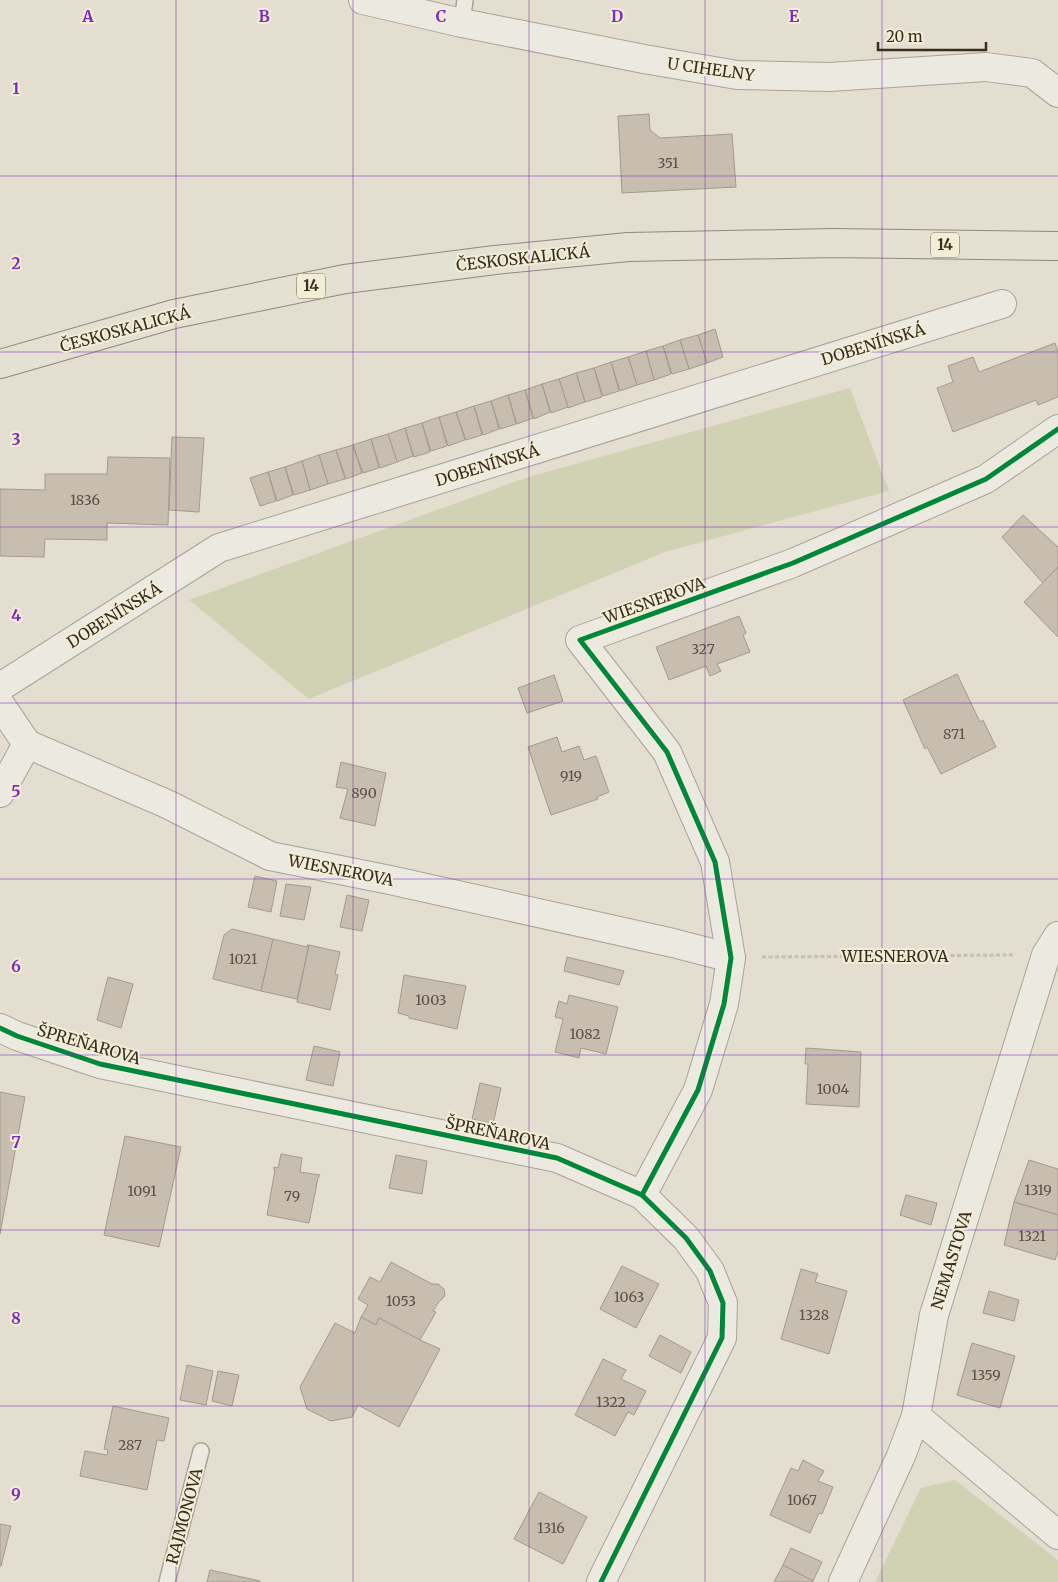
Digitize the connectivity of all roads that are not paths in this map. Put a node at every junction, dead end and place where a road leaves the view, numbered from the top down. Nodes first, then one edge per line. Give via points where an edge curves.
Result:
1 (363, 0) edge
2 (463, 11) edge
3 (1058, 93) edge
4 (1058, 246) edge
5 (1002, 304) dead end
6 (0, 364) edge
7 (1058, 429) edge
8 (0, 688) edge
9 (0, 704) edge
10 (27, 744) junction
11 (0, 793) edge
12 (1054, 949) edge
13 (731, 958) junction
14 (0, 1028) edge
15 (642, 1195) junction
16 (916, 1416) junction
17 (201, 1451) dead end
18 (1058, 1535) edge
19 (167, 1582) edge
20 (600, 1582) edge
21 (843, 1582) edge

1 - 2 street, U CIHELNY
2 - 3 street, U CIHELNY via 644,60 737,75 829,77 986,67 1032,73
4 - 6 main road, ČESKOSKALICKÁ / 14 via 833,243 638,247 496,260 345,279 174,314
5 - 8 street, DOBENÍNSKÁ via 219,548
7 - 13 street, WIESNEROVA via 986,479 793,563 580,640 667,752 715,862
9 - 10 street
10 - 11 street
10 - 13 street, WIESNEROVA via 167,804 270,856
12 - 16 street, NEMASTOVA via 934,1315
13 - 15 street via 724,1004 698,1090
14 - 15 street, ŠPREŇAROVA via 100,1064 557,1158
15 - 20 street, ŠPREŇAROVA via 686,1238 710,1271 723,1303 722,1338
16 - 18 street
16 - 21 street, NEMASTOVA
17 - 19 lane, RAJMONOVA

